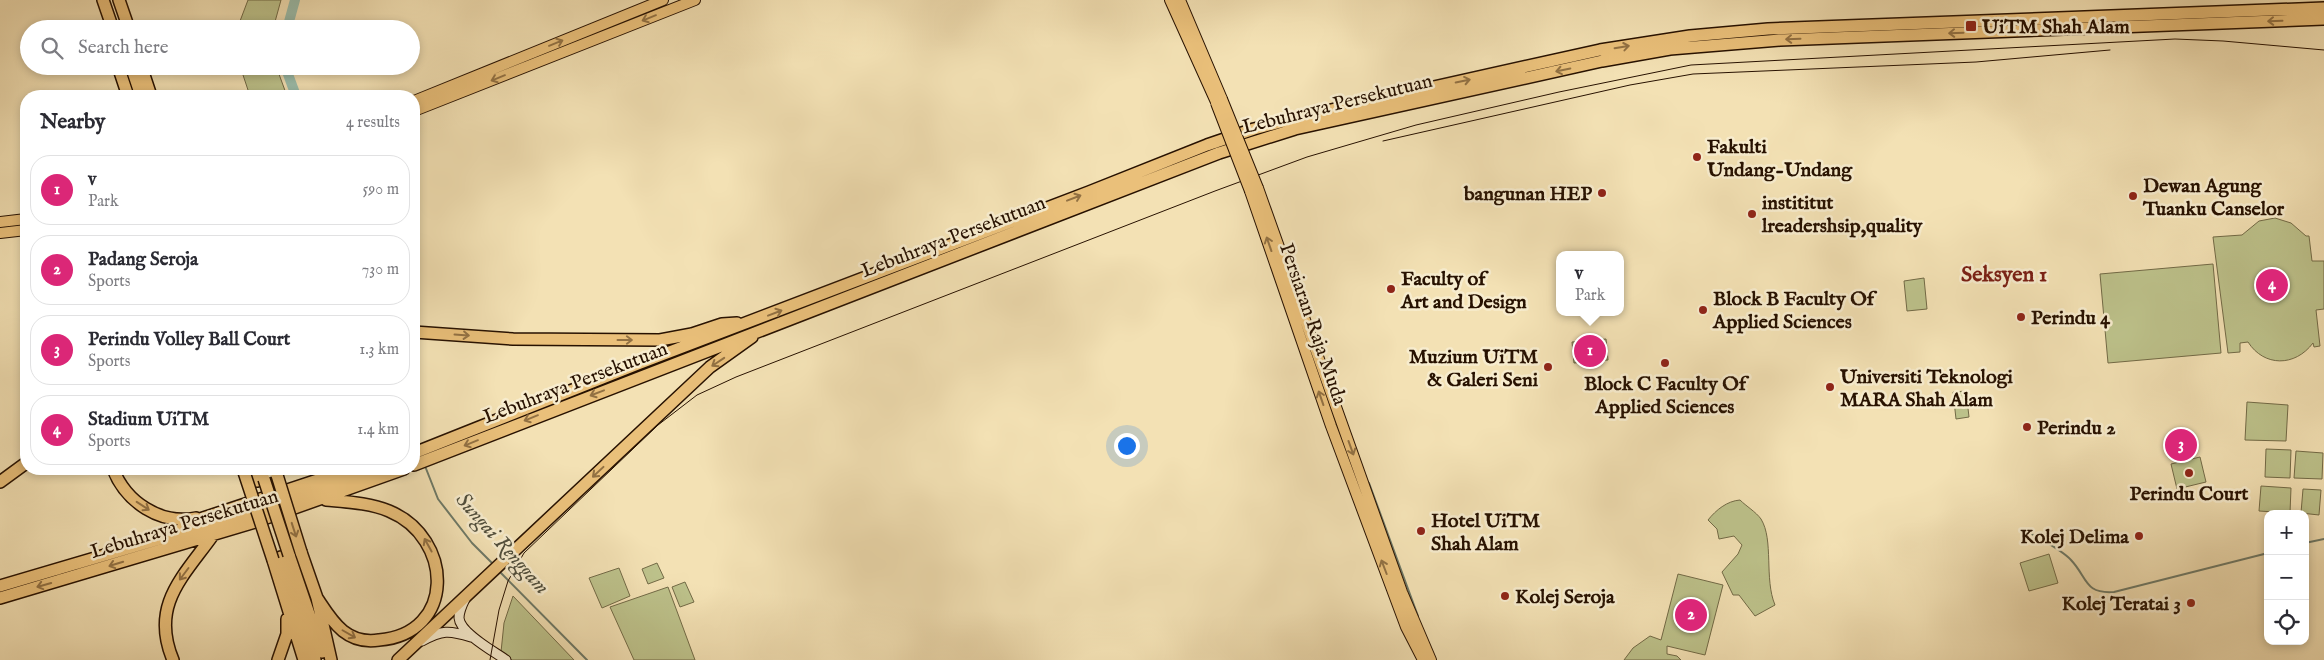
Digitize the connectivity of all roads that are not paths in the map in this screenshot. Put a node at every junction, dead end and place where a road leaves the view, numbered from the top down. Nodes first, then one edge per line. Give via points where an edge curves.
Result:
1 (96, 0) edge
2 (102, 0) edge
3 (110, 0) edge
4 (119, 0) edge
5 (663, 0) edge
6 (695, 0) edge
7 (1170, 0) edge
8 (1180, 0) edge
9 (2324, 8) edge
10 (2324, 19) edge
11 (110, 20) edge
12 (112, 20) edge
13 (114, 20) edge
14 (117, 20) edge
15 (121, 75) edge
16 (128, 75) edge
17 (134, 75) edge
18 (144, 75) edge
19 (126, 90) edge
20 (132, 90) edge
21 (139, 90) edge
22 (149, 90) edge
23 (420, 100) edge
24 (1219, 100) junction
25 (420, 109) edge
26 (1254, 190) junction
27 (20, 220) edge
28 (0, 222) edge
29 (20, 231) edge
30 (0, 233) edge
31 (755, 327) junction
32 (420, 332) edge
33 (1341, 422) junction
34 (1331, 426) junction
35 (430, 452) junction
36 (420, 453) edge
37 (420, 460) edge
38 (20, 467) edge
39 (116, 475) edge
40 (246, 475) edge
41 (277, 475) edge
42 (331, 475) edge
43 (334, 475) edge
44 (357, 475) edge
45 (388, 475) edge
46 (261, 476) edge
47 (328, 477) junction
48 (0, 482) edge
49 (322, 499) junction
50 (211, 515) junction
51 (213, 535) junction
52 (172, 537) junction
53 (281, 557) junction
54 (0, 586) edge
55 (466, 596) junction
56 (0, 598) edge
57 (317, 598) junction
58 (285, 599) junction
59 (478, 640) junction
60 (410, 649) junction
61 (173, 660) edge
62 (278, 660) edge
63 (304, 660) edge
64 (315, 660) edge
65 (325, 660) edge
66 (331, 660) edge
67 (398, 660) edge
68 (506, 660) edge
69 (1423, 660) edge
70 (1431, 660) edge

1 - 11 highway
2 - 12 highway
3 - 13 highway
4 - 14 highway
23 -> 5 main road
6 -> 25 main road
7 - 24 main road, Persiaran Raja Muda
8 - 24 main road, Persiaran Raja Muda
31 -> 9 highway, Lebuhraya Persekutuan via 1254,129 1600,50 1690,36 1768,29
10 -> 31 highway, Lebuhraya Persekutuan via 1780,40 1670,49 1602,62 1260,139
15 - 19 highway
16 - 20 highway
17 - 21 highway
18 - 22 highway
24 - 26 main road, Persiaran Raja Muda, bridge
26 - 33 main road, Persiaran Raja Muda
34 -> 26 main road, Persiaran Raja Muda
27 - 28 main road
29 - 30 main road
32 -> 31 highway via 513,339 660,340 722,324
31 - 35 highway, Lebuhraya Persekutuan
31 -> 55 highway via 746,344 710,367
33 - 34 main road via 1333,419
33 -> 70 main road, Persiaran Raja Muda via 1402,592
69 -> 34 main road, Persiaran Raja Muda via 1406,627
35 - 36 highway, Lebuhraya Persekutuan
35 - 37 highway, Lebuhraya Persekutuan
38 - 48 highway
39 -> 50 highway via 130,498 152,512 179,520
40 - 53 highway, bridge
41 -> 57 highway, bridge
42 - 47 highway
43 - 47 highway
44 - 52 highway, Lebuhraya Persekutuan
45 - 49 highway, Lebuhraya Persekutuan
46 - 53 highway
47 - 50 highway
49 - 51 highway, Lebuhraya Persekutuan
57 -> 49 highway via 344,632 359,639 390,640 418,625 430,609 438,588 430,546 407,521 371,505
50 - 52 highway via 190,522
51 -> 56 highway, Lebuhraya Persekutuan
51 -> 61 highway via 182,575 165,612 164,633
52 - 54 highway, Lebuhraya Persekutuan
53 - 58 highway
53 - 64 highway
53 - 65 highway
55 - 59 main road via 460,612 461,624
55 - 60 highway
57 - 66 highway
58 - 62 highway via 287,634
58 - 63 highway
59 - 60 main road via 449,631 439,632
59 - 68 main road
60 - 67 highway

